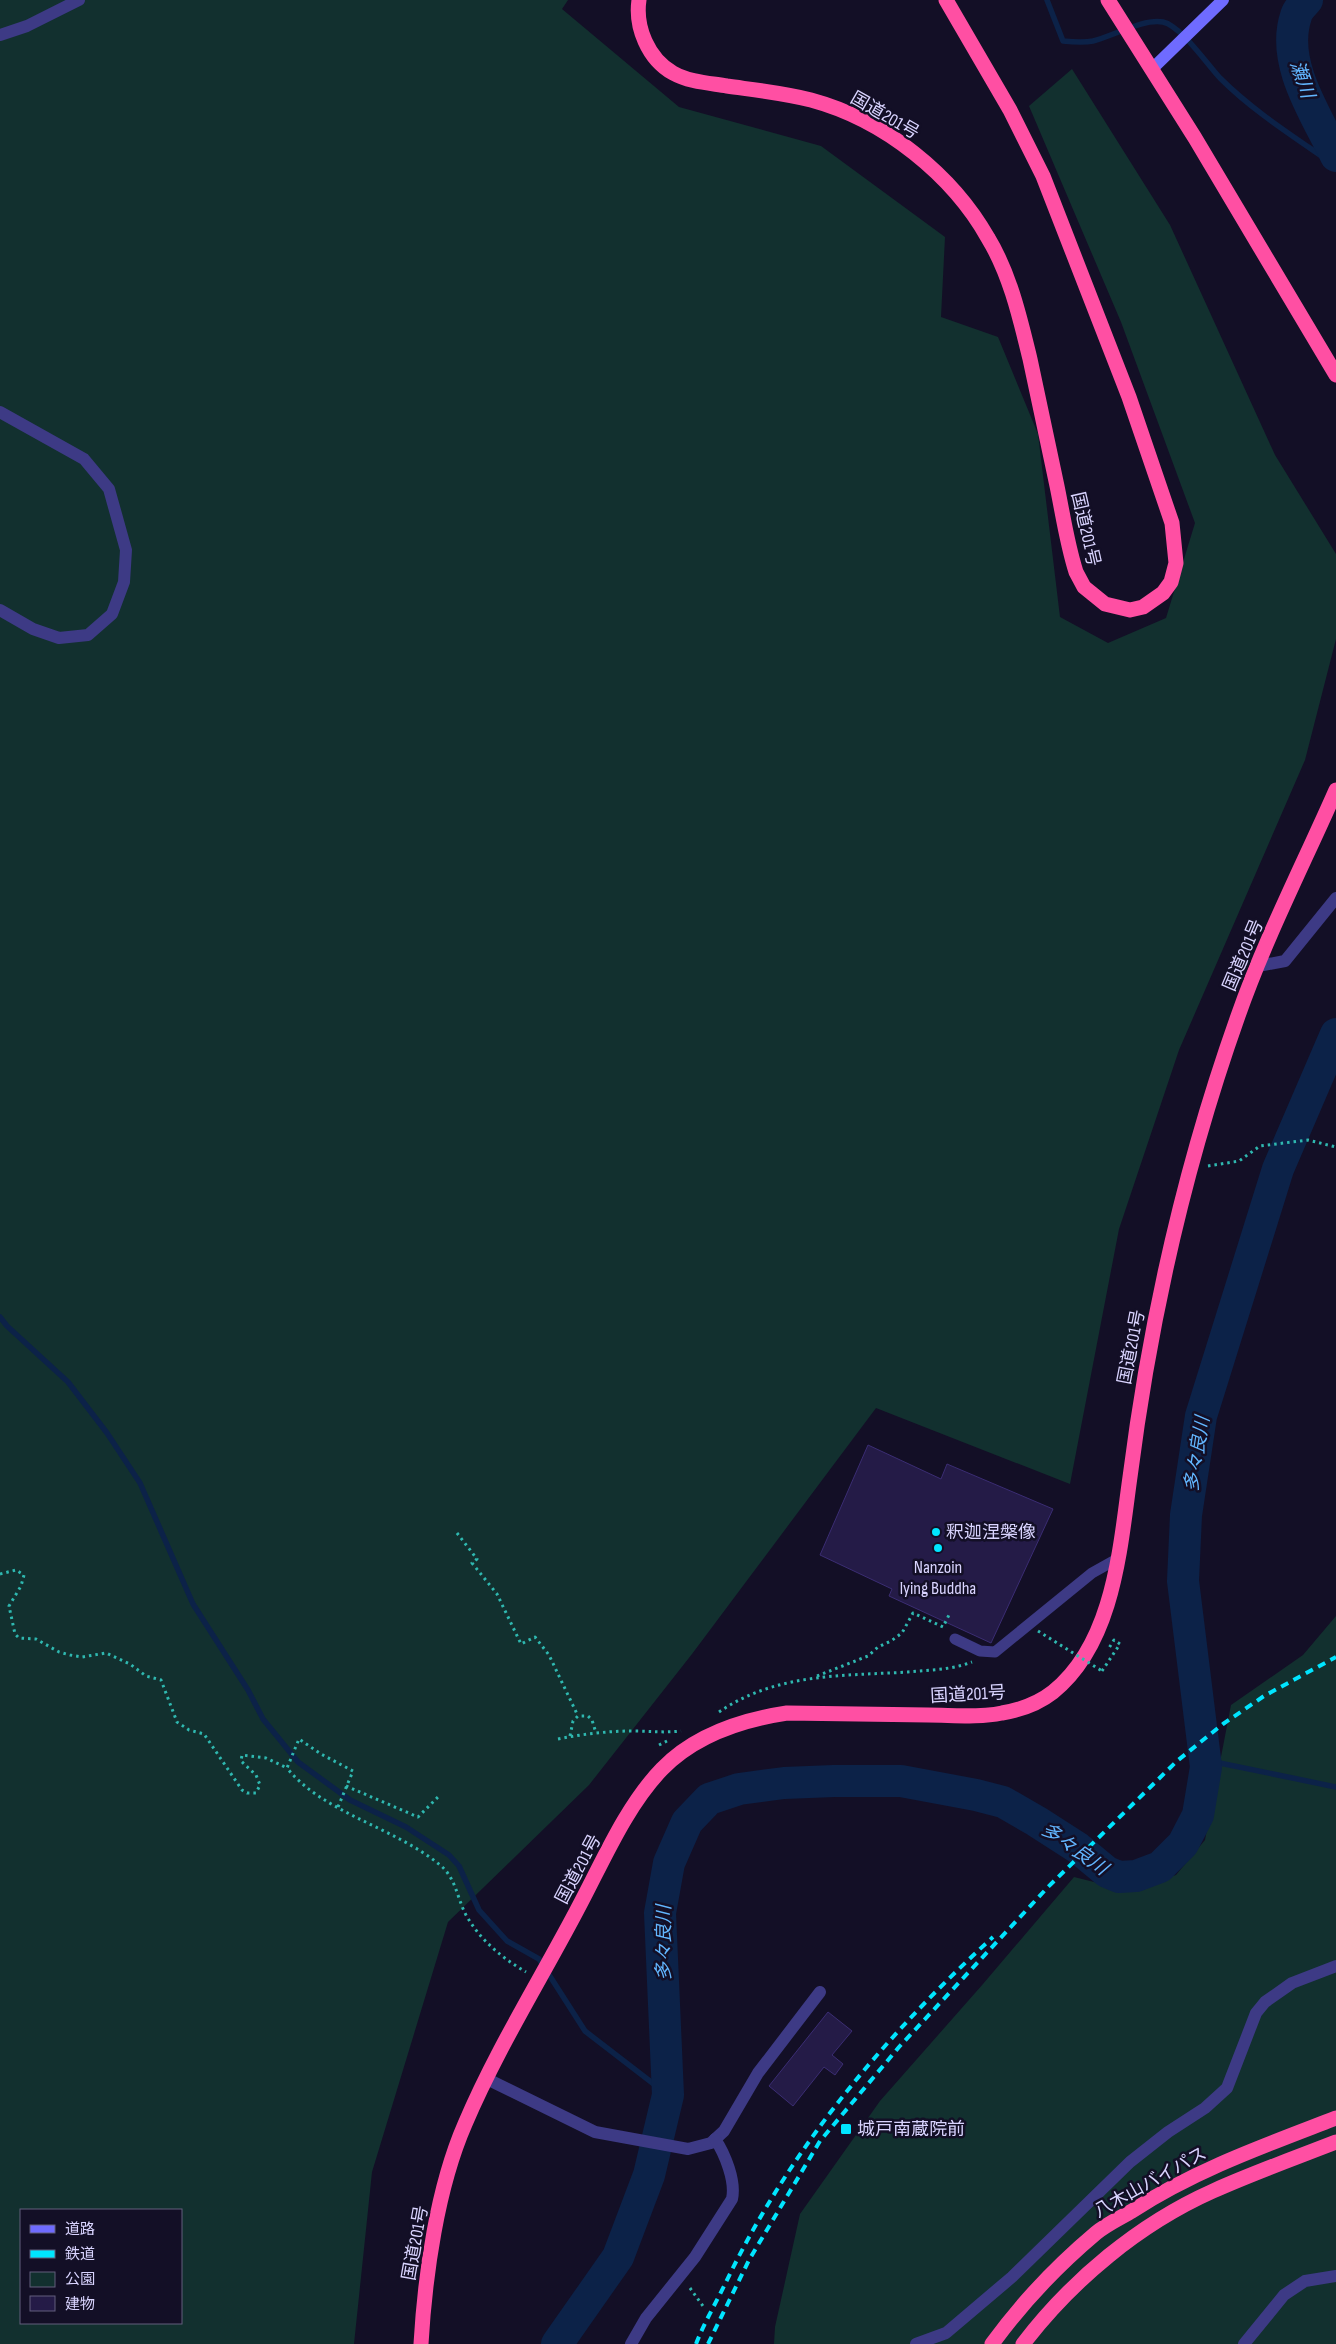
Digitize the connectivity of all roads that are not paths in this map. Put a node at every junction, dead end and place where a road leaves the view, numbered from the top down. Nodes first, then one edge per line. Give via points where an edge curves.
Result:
1 (79, 0) edge
2 (639, 0) edge
3 (946, 0) edge
4 (1223, 0) edge
5 (1112, 6) edge
6 (0, 35) edge
7 (1152, 68) junction
8 (1336, 375) edge
9 (0, 412) edge
10 (0, 610) edge
11 (1336, 790) edge
12 (1336, 898) edge
13 (1258, 966) junction
14 (1116, 1559) junction
15 (955, 1639) dead end
16 (1336, 1966) edge
17 (820, 1992) dead end
18 (486, 2080) junction
19 (1336, 2118) edge
20 (716, 2139) junction
21 (1336, 2142) edge
22 (1336, 2276) edge
23 (421, 2344) edge
24 (631, 2344) edge
25 (916, 2344) edge
26 (992, 2344) edge
27 (1023, 2344) edge
28 (1244, 2344) edge

1 - 6 street via 27,26
2 - 3 highway, 国道201号 via 641,29 647,46 672,73 709,83 785,94 845,112 896,139 915,154 946,182 974,215 1005,273 1021,322 1076,572 1084,587 1105,604 1130,610 1143,607 1163,593 1171,582 1176,563 1167,506 1129,397 1042,176 1010,110
4 - 7 main road
5 - 7 highway
7 - 8 highway
9 - 10 street via 84,460 109,489 126,550 124,582 112,614 88,635 59,638 33,629
11 - 13 highway, 国道201号
12 - 13 street via 1285,961
13 - 14 highway, 国道201号 via 1235,1025 1191,1168 1164,1276 1142,1385
14 - 15 lane via 1092,1572 995,1652 980,1651
14 - 18 highway, 国道201号 via 1105,1609 1086,1653 1052,1692 1025,1707 979,1715 787,1713 730,1726 678,1754 640,1797
16 - 25 street via 1292,1983 1265,2002 1256,2013 1228,2088 1130,2162 1012,2277 946,2333
17 - 20 street via 758,2072 724,2131
18 - 20 street via 595,2132 688,2148 701,2147
18 - 23 highway, 国道201号 via 464,2125 444,2192 426,2287
19 - 26 highway, 八木山バイパス via 1208,2169 1153,2197 1097,2232 1042,2285
20 - 24 street via 723,2151 734,2191 732,2199 681,2275 646,2318
21 - 27 highway via 1212,2192 1165,2217 1107,2257 1038,2324
22 - 28 street via 1305,2280 1284,2295

